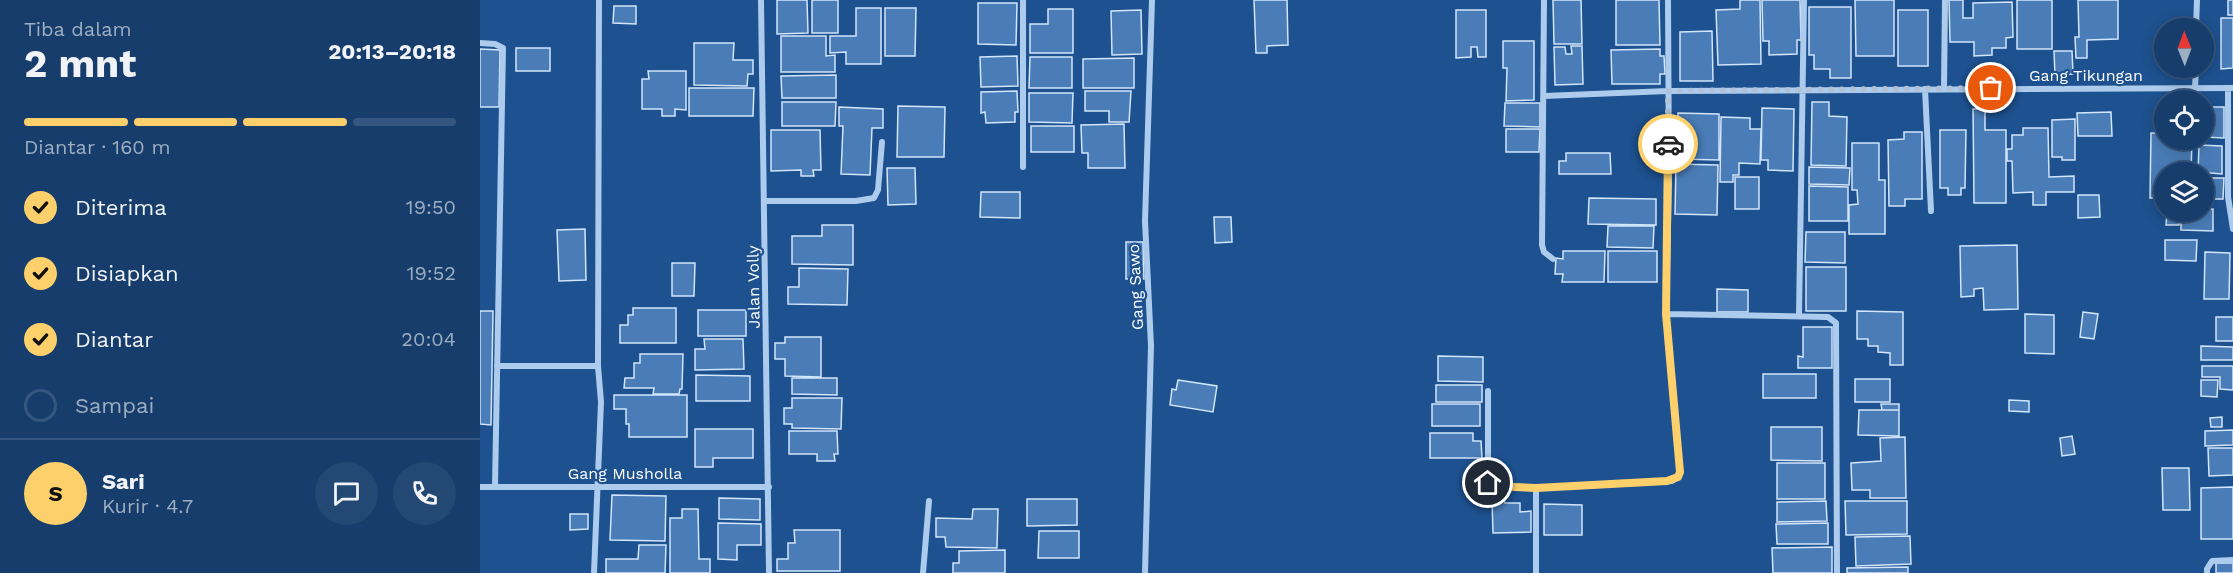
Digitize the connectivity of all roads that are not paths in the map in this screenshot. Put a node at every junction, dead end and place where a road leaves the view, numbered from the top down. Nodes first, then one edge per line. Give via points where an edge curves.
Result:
1 (599, 0) edge
2 (761, 0) edge
3 (1023, 0) edge
4 (1152, 0) edge
5 (1544, 0) edge
6 (1668, 0) edge
7 (1804, 0) edge
8 (1945, 0) edge
9 (2197, 0) edge
10 (2196, 18) edge
11 (480, 43) edge
12 (2196, 78) edge
13 (2195, 88) junction
14 (2231, 88) edge
15 (1803, 89) junction
16 (1925, 89) junction
17 (1944, 89) junction
18 (1668, 91) junction
19 (1544, 96) junction
20 (882, 142) dead end
21 (1023, 167) dead end
22 (765, 201) junction
23 (1931, 211) dead end
24 (2233, 230) edge
25 (1553, 259) dead end
26 (1666, 314) junction
27 (1799, 315) junction
28 (497, 366) junction
29 (598, 366) junction
30 (1488, 391) dead end
31 (495, 486) junction
32 (480, 487) edge
33 (597, 487) junction
34 (769, 487) junction
35 (1536, 488) junction
36 (929, 501) dead end
37 (2233, 560) edge
38 (594, 573) edge
39 (769, 573) edge
40 (922, 573) edge
41 (1145, 573) edge
42 (1536, 573) edge
43 (1837, 573) edge
44 (2207, 573) edge

1 - 29 street
2 - 22 street, Jalan Volly
3 - 21 street
4 - 41 street, Gang Sawo via 1145,221 1151,346
5 - 19 street
6 - 18 street
7 - 15 street
8 - 17 street
9 - 10 street
11 - 28 street via 502,48
12 - 13 street
13 - 14 street, Gang Tikungan
13 - 17 street, Gang Tikungan
14 - 24 street via 2228,197
15 - 16 street, Gang Tikungan
15 - 18 street, Gang Tikungan
15 - 27 street
16 - 17 street, Gang Tikungan
16 - 23 street
18 - 19 street, Gang Tikungan
18 - 26 street
19 - 25 street via 1542,245
20 - 22 street via 874,198
22 - 34 street, Jalan Volly
26 - 27 street
26 - 35 street via 1678,477 1667,481
27 - 43 street via 1828,317 1836,323 1838,332
28 - 29 street
28 - 31 street
29 - 33 street via 601,402
30 - 35 street via 1488,483
31 - 32 street, Gang Musholla
31 - 33 street, Gang Musholla
33 - 34 street, Gang Musholla
33 - 38 street
34 - 39 street, Jalan Volly
35 - 42 street
36 - 40 street
37 - 44 street via 2212,561

